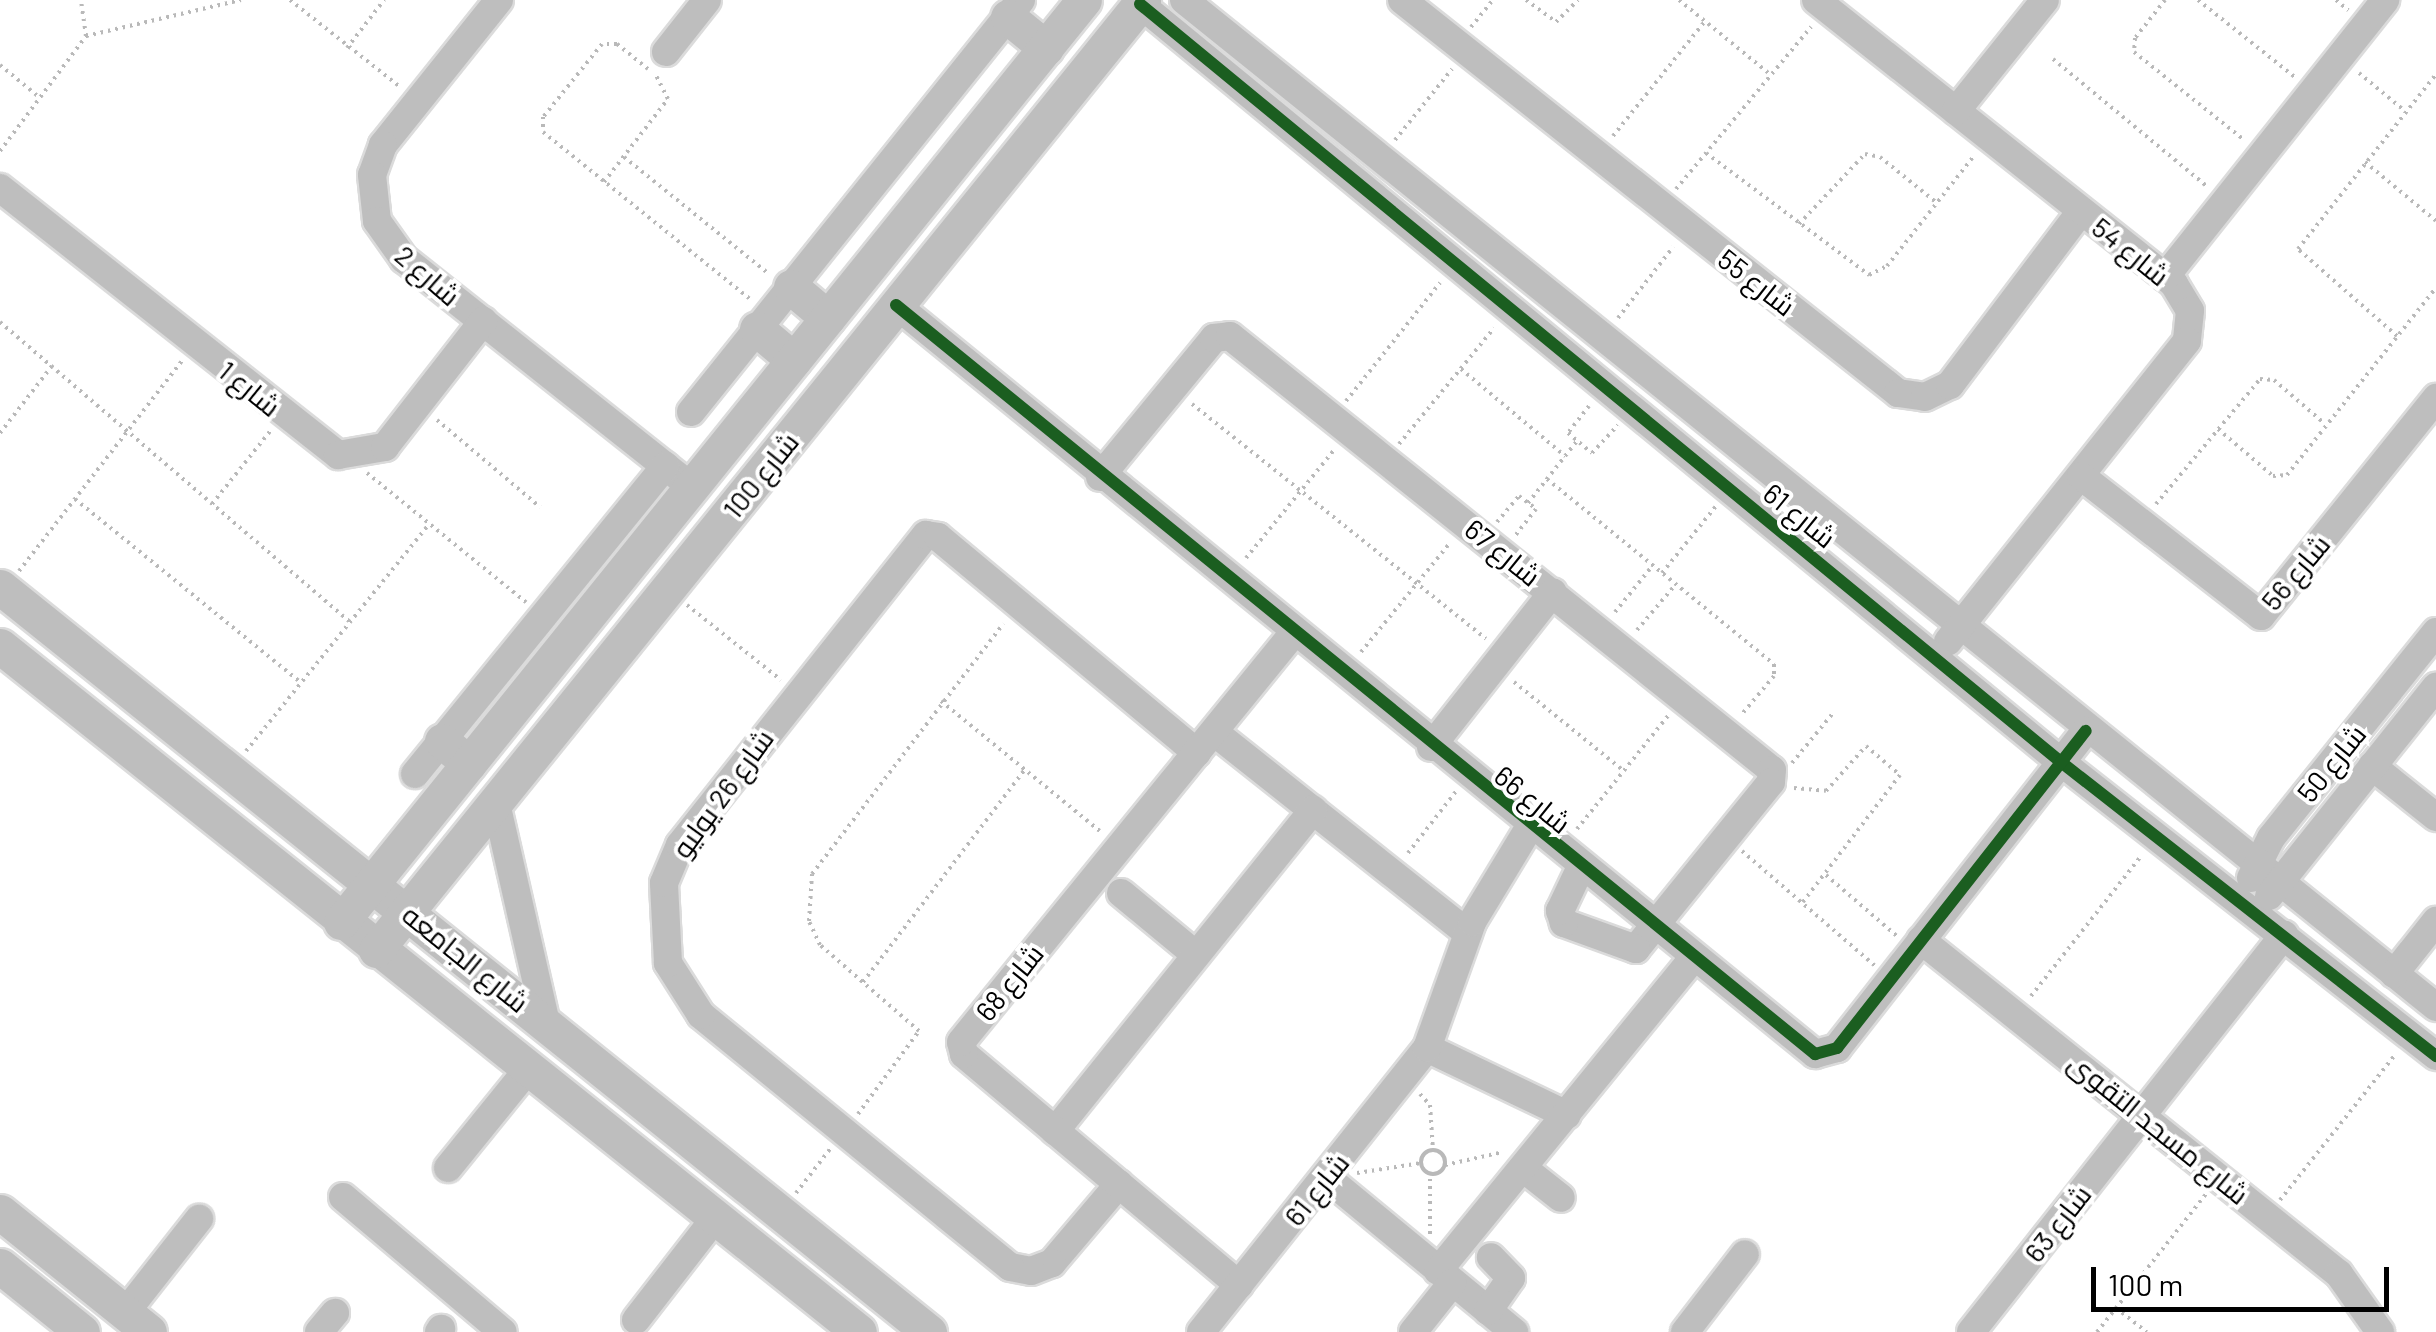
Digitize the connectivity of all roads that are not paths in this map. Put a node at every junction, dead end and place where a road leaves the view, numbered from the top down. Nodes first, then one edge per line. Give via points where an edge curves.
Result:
1 (499, 0) edge
2 (707, 0) edge
3 (1084, 0) edge
4 (1184, 0) edge
5 (1402, 0) edge
6 (2045, 0) edge
7 (2385, 0) edge
8 (1141, 2) edge
9 (1822, 4) edge
10 (1015, 8) edge
11 (1046, 48) junction
12 (666, 52) dead end
13 (1956, 111) junction
14 (984, 124) junction
15 (1020, 152) junction
16 (0, 188) edge
17 (2081, 211) junction
18 (2165, 277) junction
19 (790, 288) junction
20 (896, 305) junction
21 (828, 318) junction
22 (483, 321) junction
23 (763, 322) junction
24 (794, 360) junction
25 (2436, 398) edge
26 (691, 412) dead end
27 (2080, 476) junction
28 (678, 477) junction
29 (1100, 478) junction
30 (2, 589) edge
31 (1553, 592) junction
32 (1958, 630) junction
33 (2436, 632) edge
34 (1292, 634) junction
35 (0, 646) edge
36 (1935, 659) junction
37 (531, 687) junction
38 (2436, 687) edge
39 (566, 716) junction
40 (2086, 731) junction
41 (1206, 742) junction
42 (1431, 747) junction
43 (456, 752) junction
44 (2061, 762) junction
45 (2372, 766) junction
46 (416, 774) dead end
47 (496, 803) junction
48 (1313, 810) junction
49 (2436, 817) edge
50 (1530, 828) junction
51 (1570, 860) junction
52 (2268, 873) junction
53 (373, 883) junction
54 (1121, 894) dead end
55 (2249, 908) junction
56 (408, 911) junction
57 (2436, 921) edge
58 (341, 922) junction
59 (1654, 927) junction
60 (1468, 933) junction
61 (2284, 935) junction
62 (1917, 945) junction
63 (376, 950) junction
64 (1196, 955) junction
65 (1694, 958) junction
66 (2394, 974) junction
67 (2436, 1007) edge
68 (546, 1022) junction
69 (1427, 1048) junction
70 (2436, 1056) edge
71 (529, 1068) junction
72 (1567, 1114) junction
73 (2142, 1114) junction
74 (1056, 1130) junction
75 (448, 1168) dead end
76 (1523, 1168) junction
77 (1326, 1177) junction
78 (1119, 1184) junction
79 (343, 1197) dead end
80 (1561, 1198) dead end
81 (0, 1212) edge
82 (716, 1217) junction
83 (200, 1219) dead end
84 (1746, 1254) dead end
85 (1491, 1257) dead end
86 (0, 1266) edge
87 (854, 1272) junction
88 (1440, 1272) junction
89 (1239, 1285) junction
90 (827, 1306) junction
91 (1488, 1312) junction
92 (636, 1320) dead end
93 (137, 1322) edge
94 (82, 1332) edge
95 (503, 1332) edge
96 (858, 1332) edge
97 (929, 1332) edge
98 (1201, 1332) edge
99 (1413, 1332) edge
100 (1514, 1332) edge
101 (1684, 1332) edge
102 (1971, 1332) edge
103 (2380, 1332) edge

1 - 22 street, شارع 2 via 376,160 377,221 404,258
2 - 12 street
3 - 11 main road, شارع 100
4 - 32 street, شارع 61
5 - 17 street, شارع 55 via 1898,393 1925,397 1950,385
6 - 13 street
7 - 18 street
8 - 15 main road, شارع 100
8 - 36 street, شارع 61
9 - 13 street, شارع 54
10 - 11 main road
10 - 19 street
11 - 14 main road, شارع 100
13 - 17 street, شارع 54
14 - 15 main road
14 - 21 main road, شارع 100
15 - 20 main road, شارع 100
16 - 22 street, شارع 1 via 283,415 348,457 385,446
17 - 18 street, شارع 54
18 - 27 street, شارع 54 via 2190,311 2187,341
19 - 21 main road
19 - 23 street
20 - 29 street, شارع 66
20 - 39 main road, شارع 100
21 - 24 main road, شارع 100
22 - 28 street, شارع 2
23 - 24 main road
23 - 26 street
24 - 28 main road, شارع 100
25 - 27 street, شارع 56 via 2260,616
27 - 32 street, شارع 54
28 - 37 main road, شارع 100
28 - 43 street via 543,616
29 - 31 street, شارع 67 via 1225,334
29 - 34 street, شارع 66
30 - 53 main road, شارع الجامعه
31 - 42 street
31 - 59 street, شارع 67 via 1728,732 1772,776
32 - 36 street, شارع 54
32 - 40 street, شارع 61
33 - 52 street, شارع 50
34 - 41 street, شارع 68
34 - 42 street, شارع 66
35 - 58 main road, شارع الجامعه
36 - 44 street, شارع 61
37 - 39 main road
37 - 43 main road, شارع 100
38 - 45 street, شارع 50
39 - 47 main road, شارع 100
40 - 44 street, شارع 66
40 - 52 street, شارع 61
41 - 48 street, شارع 26 يوليو
41 - 74 street, شارع 68 via 961,1042 964,1054
41 - 78 street, شارع 26 يوليو via 926,536 680,845 664,883 660,923 676,982 701,1015 1020,1271 1052,1263
42 - 50 street, شارع 66
43 - 46 street
43 - 53 main road, شارع 100
44 - 55 street, شارع 61
44 - 62 street, شارع 66
45 - 49 street
45 - 52 street, شارع 50
47 - 56 main road, شارع 100
47 - 68 street
48 - 60 street, شارع 26 يوليو
48 - 64 street
50 - 51 street, شارع 66
50 - 60 street, شارع 61
51 - 59 street, شارع 66
51 - 59 street via 1560,911 1570,928 1629,952
52 - 55 street, شارع 50
52 - 66 street, شارع 61
53 - 56 main road, شارع الجامعه
53 - 58 main road, شارع 100
54 - 64 street
55 - 61 street, شارع 61
56 - 63 main road, شارع 100
56 - 68 main road, شارع الجامعه
57 - 66 street
58 - 63 main road, شارع الجامعه
59 - 65 street, شارع 66
60 - 69 street, شارع 61
61 - 70 street, شارع 61
61 - 73 street, شارع 63
62 - 65 street, شارع 66 via 1837,1048 1821,1055
62 - 73 street, شارع مسجد التقوى
63 - 71 main road, شارع الجامعه
64 - 74 street
65 - 72 street
66 - 67 street, شارع 61
68 - 87 main road, شارع الجامعه
69 - 72 street
69 - 77 street, شارع 61
71 - 75 street
71 - 82 main road, شارع الجامعه
72 - 76 street
73 - 102 street, شارع 63
73 - 103 street, شارع مسجد التقوى via 2339,1274
74 - 78 street, شارع 68
76 - 80 street
76 - 88 street
77 - 88 street
77 - 89 street, شارع 61
78 - 89 street, شارع 68
79 - 95 street
81 - 93 main road
82 - 90 main road, شارع الجامعه
82 - 92 street
83 - 93 street
84 - 101 street
85 - 91 street via 1511,1278
86 - 94 main road
87 - 90 main road
87 - 97 main road, شارع الجامعه
88 - 91 street
88 - 99 street
89 - 98 street, شارع 61
90 - 96 main road, شارع الجامعه
91 - 100 street

